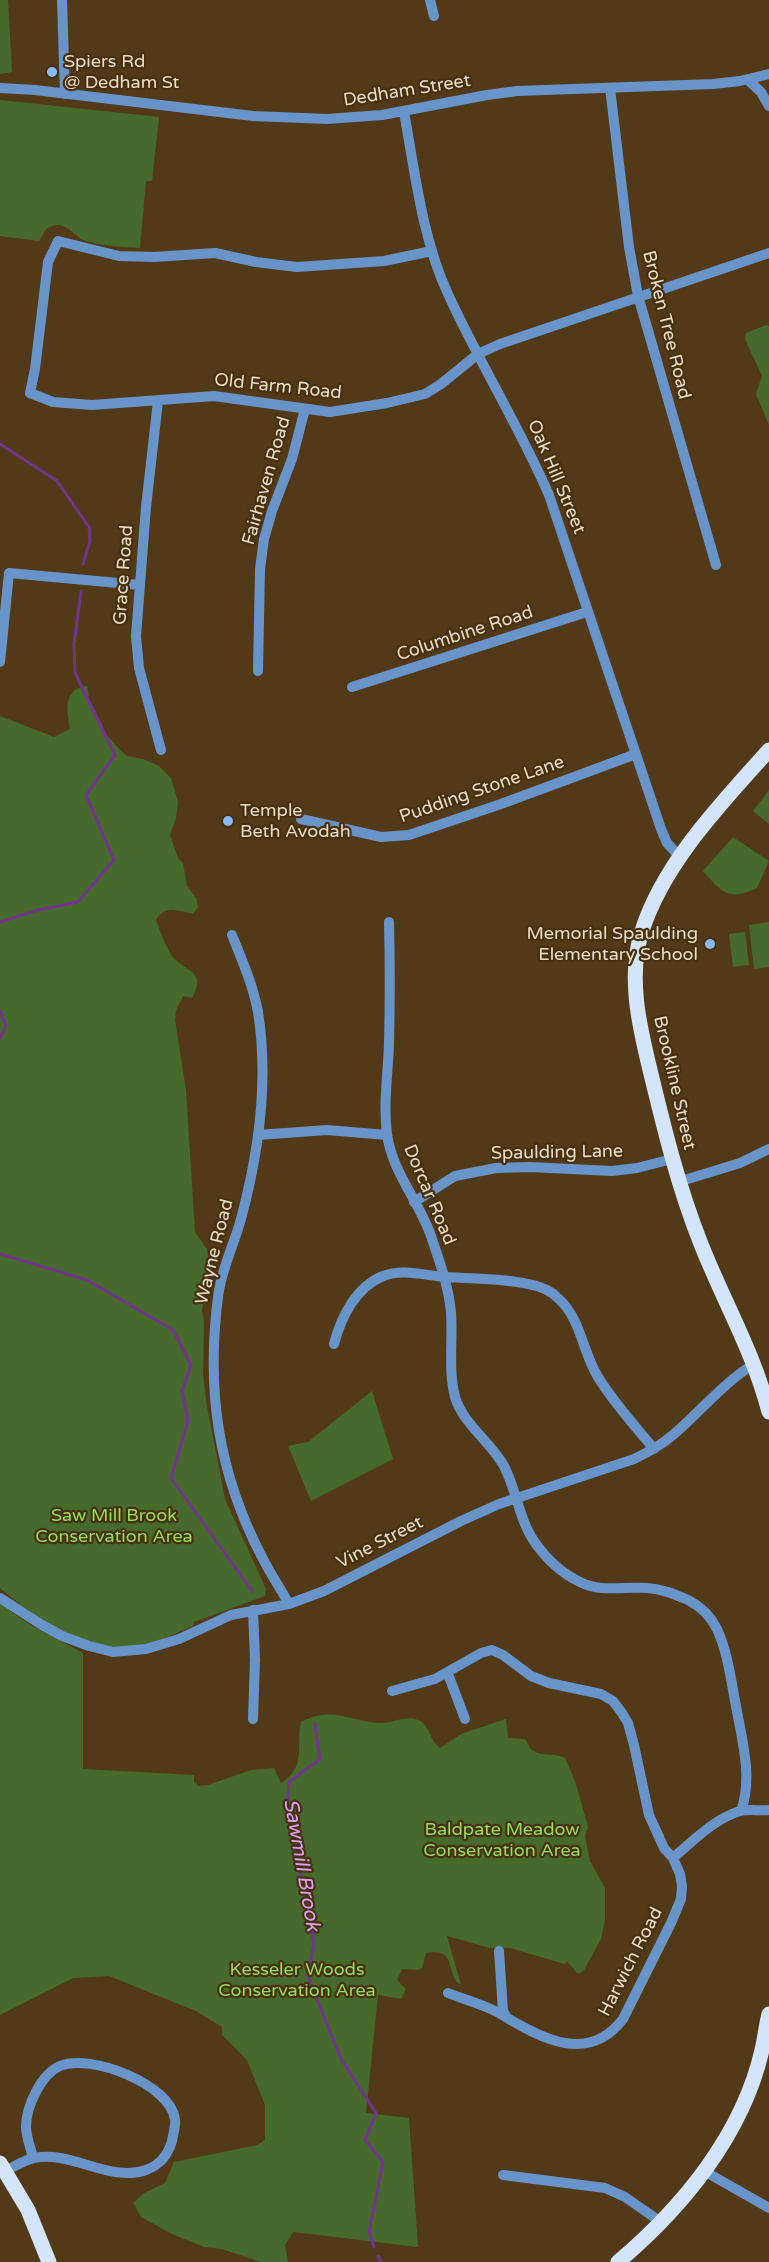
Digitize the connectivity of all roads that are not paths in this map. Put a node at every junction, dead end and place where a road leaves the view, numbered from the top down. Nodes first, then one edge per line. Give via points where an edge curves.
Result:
1 (62, 0) edge
2 (430, 0) edge
3 (434, 16) dead end
4 (769, 74) edge
5 (748, 80) junction
6 (0, 88) edge
7 (609, 88) junction
8 (64, 94) junction
9 (769, 106) edge
10 (404, 111) junction
11 (432, 251) junction
12 (769, 253) edge
13 (638, 296) junction
14 (478, 354) junction
15 (158, 401) junction
16 (305, 409) junction
17 (716, 565) dead end
18 (140, 585) junction
19 (587, 612) junction
20 (0, 662) edge
21 (258, 671) dead end
22 (352, 687) dead end
23 (161, 750) dead end
24 (769, 750) edge
25 (636, 754) junction
26 (301, 819) dead end
27 (680, 857) junction
28 (388, 922) dead end
29 (232, 935) dead end
30 (258, 1135) junction
31 (387, 1135) junction
32 (769, 1149) edge
33 (672, 1159) junction
34 (678, 1182) junction
35 (414, 1202) junction
36 (443, 1277) junction
37 (334, 1344) dead end
38 (754, 1364) junction
39 (769, 1412) edge
40 (654, 1449) junction
41 (517, 1497) junction
42 (0, 1598) edge
43 (290, 1604) junction
44 (253, 1610) junction
45 (448, 1674) junction
46 (392, 1691) dead end
47 (253, 1719) dead end
48 (465, 1719) dead end
49 (769, 1810) edge
50 (741, 1811) junction
51 (673, 1858) junction
52 (500, 1951) dead end
53 (448, 1993) dead end
54 (769, 2013) edge
55 (506, 2016) junction
56 (766, 2050) edge
57 (33, 2158) junction
58 (3, 2167) edge
59 (705, 2171) junction
60 (504, 2175) dead end
61 (769, 2208) edge
62 (661, 2222) junction
63 (49, 2262) edge
64 (618, 2262) edge

1 - 8 street
2 - 3 street
4 - 5 street, Dedham Street
5 - 7 street, Dedham Street
5 - 9 street
6 - 8 street, Dedham Street
7 - 10 street, Dedham Street via 502,93
7 - 13 street, Broken Tree Road
8 - 10 street, Dedham Street via 283,118 357,118
10 - 11 street, Oak Hill Street
11 - 14 street, Oak Hill Street
11 - 15 street, Old Farm Road via 384,261 297,267 215,253 119,256 58,241 48,262 30,393 64,404
12 - 13 street, Old Farm Road
13 - 14 street, Old Farm Road
13 - 17 street, Broken Tree Road
14 - 16 street, Old Farm Road via 424,394 347,411
14 - 19 street, Oak Hill Street via 549,495
15 - 16 street, Old Farm Road via 214,396
15 - 18 street, Grace Road
16 - 21 street, Fairhaven Road via 264,539
18 - 20 street via 9,573
18 - 23 street, Grace Road via 136,636 139,668
19 - 22 street, Columbine Road
19 - 25 street, Oak Hill Street
24 - 27 main road, Brookline Street
25 - 26 street, Pudding Stone Lane via 409,835 381,837
25 - 27 street, Oak Hill Street via 661,829
27 - 33 main road, Brookline Street via 648,913 635,969 639,1027
28 - 31 street, Dorcar Road
29 - 30 street, Wayne Road via 258,1011 263,1060
30 - 31 street via 327,1130
30 - 43 street, Wayne Road via 241,1220 218,1296 212,1378 215,1414 236,1495 262,1557
31 - 35 street, Dorcar Road
32 - 34 street via 740,1163
33 - 34 main road, Brookline Street
33 - 35 street, Spaulding Lane via 612,1171 496,1168 455,1176
34 - 38 main road, Brookline Street
35 - 36 street, Dorcar Road via 430,1232
36 - 37 street via 412,1272 385,1275 372,1282 348,1309
36 - 40 street via 529,1284 548,1290 561,1300 573,1317 598,1378
36 - 41 street, Dorcar Road via 451,1310 455,1395 459,1407 502,1462
38 - 39 main road, Brookline Street
38 - 40 street, Vine Street
40 - 41 street, Vine Street via 619,1465
41 - 43 street, Vine Street
41 - 50 street, Dorcar Road via 534,1541 546,1556 580,1582 606,1589 649,1588 668,1592 697,1605 717,1628 744,1757 747,1784
42 - 44 street, Vine Street via 62,1636 113,1652 160,1646 231,1615
43 - 44 street, Vine Street
44 - 47 street
45 - 46 street, Harwich Road
45 - 48 street
45 - 51 street, Harwich Road via 492,1650 531,1676 601,1694 613,1701 628,1723 649,1815
49 - 50 street
50 - 51 street via 709,1827
51 - 55 street, Harwich Road via 680,1874 681,1899 615,2031 590,2042 560,2044
52 - 55 street
53 - 55 street, Harwich Road
54 - 56 main road
56 - 59 main road via 733,2125
57 - 57 street via 54,2157 120,2172 146,2170 166,2158 175,2119 165,2096 141,2081 95,2065 59,2066 39,2085 30,2108 26,2127
57 - 58 street
58 - 63 main road via 28,2210
59 - 61 street
59 - 62 main road
60 - 62 street via 604,2188 625,2197
62 - 64 main road

